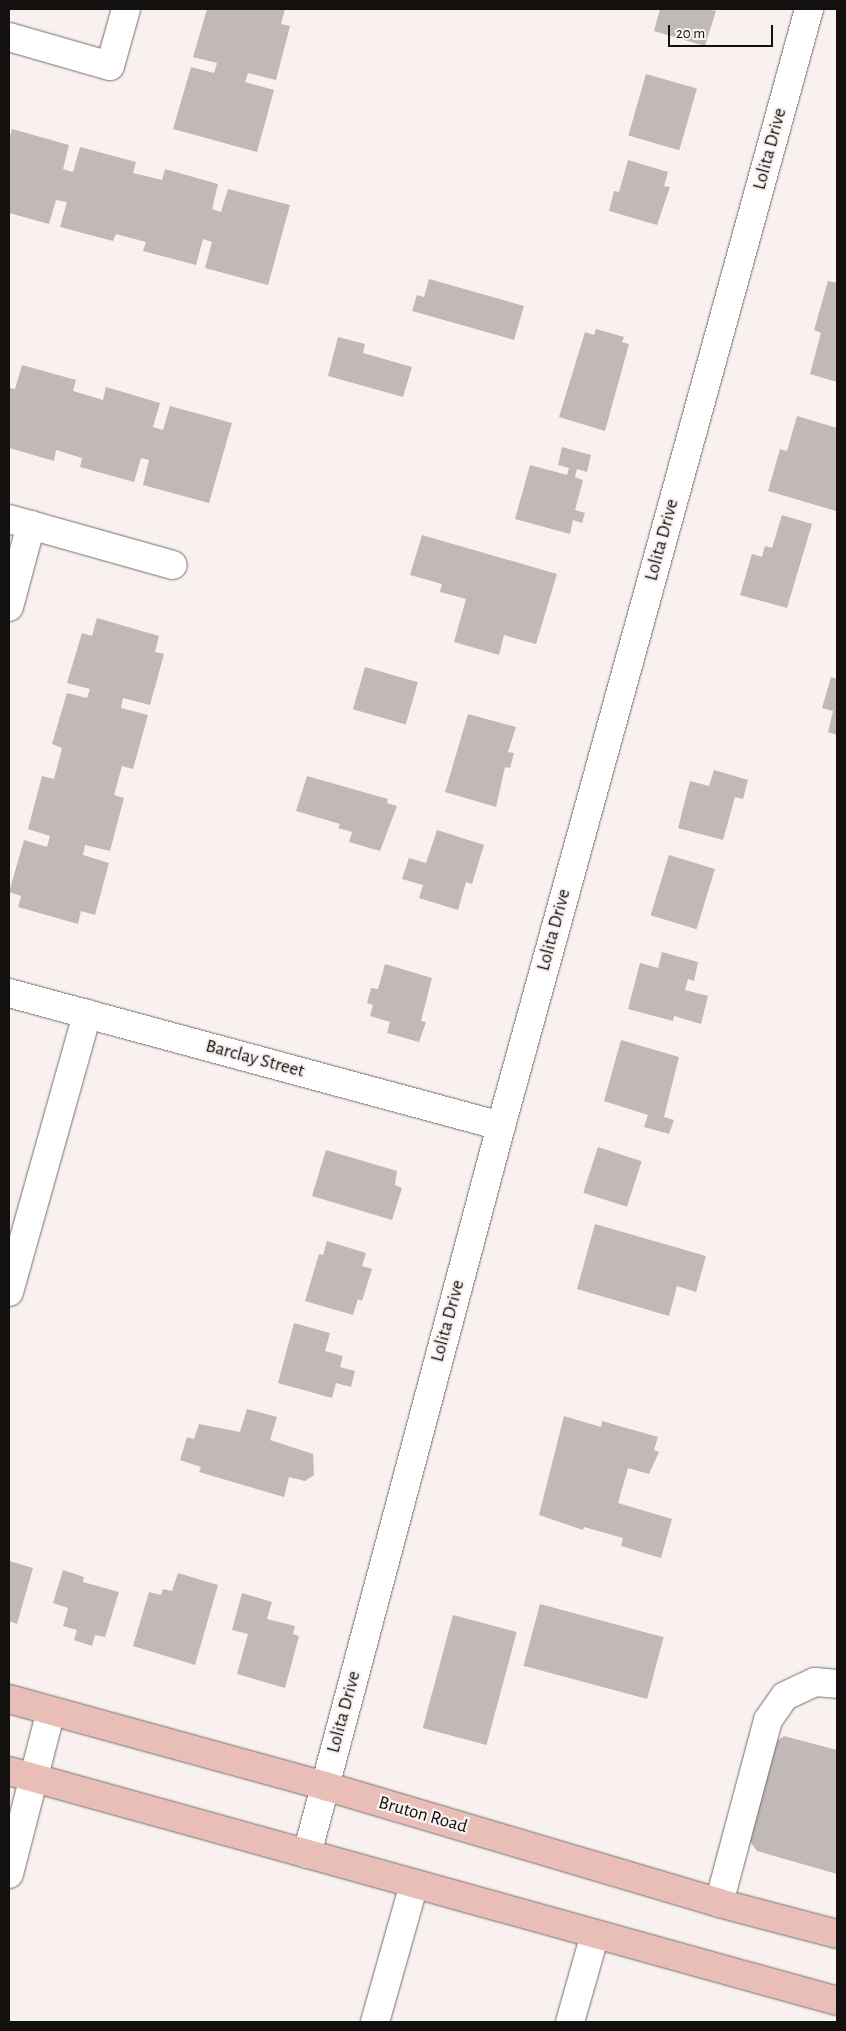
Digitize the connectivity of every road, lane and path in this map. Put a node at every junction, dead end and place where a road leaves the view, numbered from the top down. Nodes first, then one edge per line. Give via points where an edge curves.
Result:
1 (126, 9) edge
2 (809, 9) edge
3 (9, 37) edge
4 (20, 522) edge
5 (173, 565) dead end
6 (9, 607) edge
7 (9, 993) edge
8 (87, 1014) junction
9 (500, 1126) junction
10 (9, 1292) edge
11 (837, 1684) edge
12 (9, 1699) edge
13 (51, 1711) junction
14 (21, 1774) edge
15 (325, 1786) junction
16 (308, 1854) junction
17 (9, 1874) edge
18 (414, 1884) junction
19 (719, 1903) junction
20 (595, 1934) junction
21 (837, 1934) edge
22 (837, 2001) edge
23 (375, 2022) edge
24 (570, 2022) edge

1 - 3 street via 110,66
2 - 9 street, Lolita Drive
4 - 5 street
4 - 6 street
7 - 8 street, Barclay Street
8 - 9 street, Barclay Street
8 - 10 street
9 - 15 street, Lolita Drive
11 - 19 street via 815,1682 785,1696 768,1720
12 - 13 main road, Bruton Road
13 - 14 street
13 - 15 main road, Bruton Road
14 - 16 main road
14 - 17 street
15 - 16 street, Lolita Drive
15 - 19 main road, Bruton Road
16 - 18 main road
18 - 20 main road
18 - 23 street
19 - 21 main road, Bruton Road
20 - 22 main road
20 - 24 street

